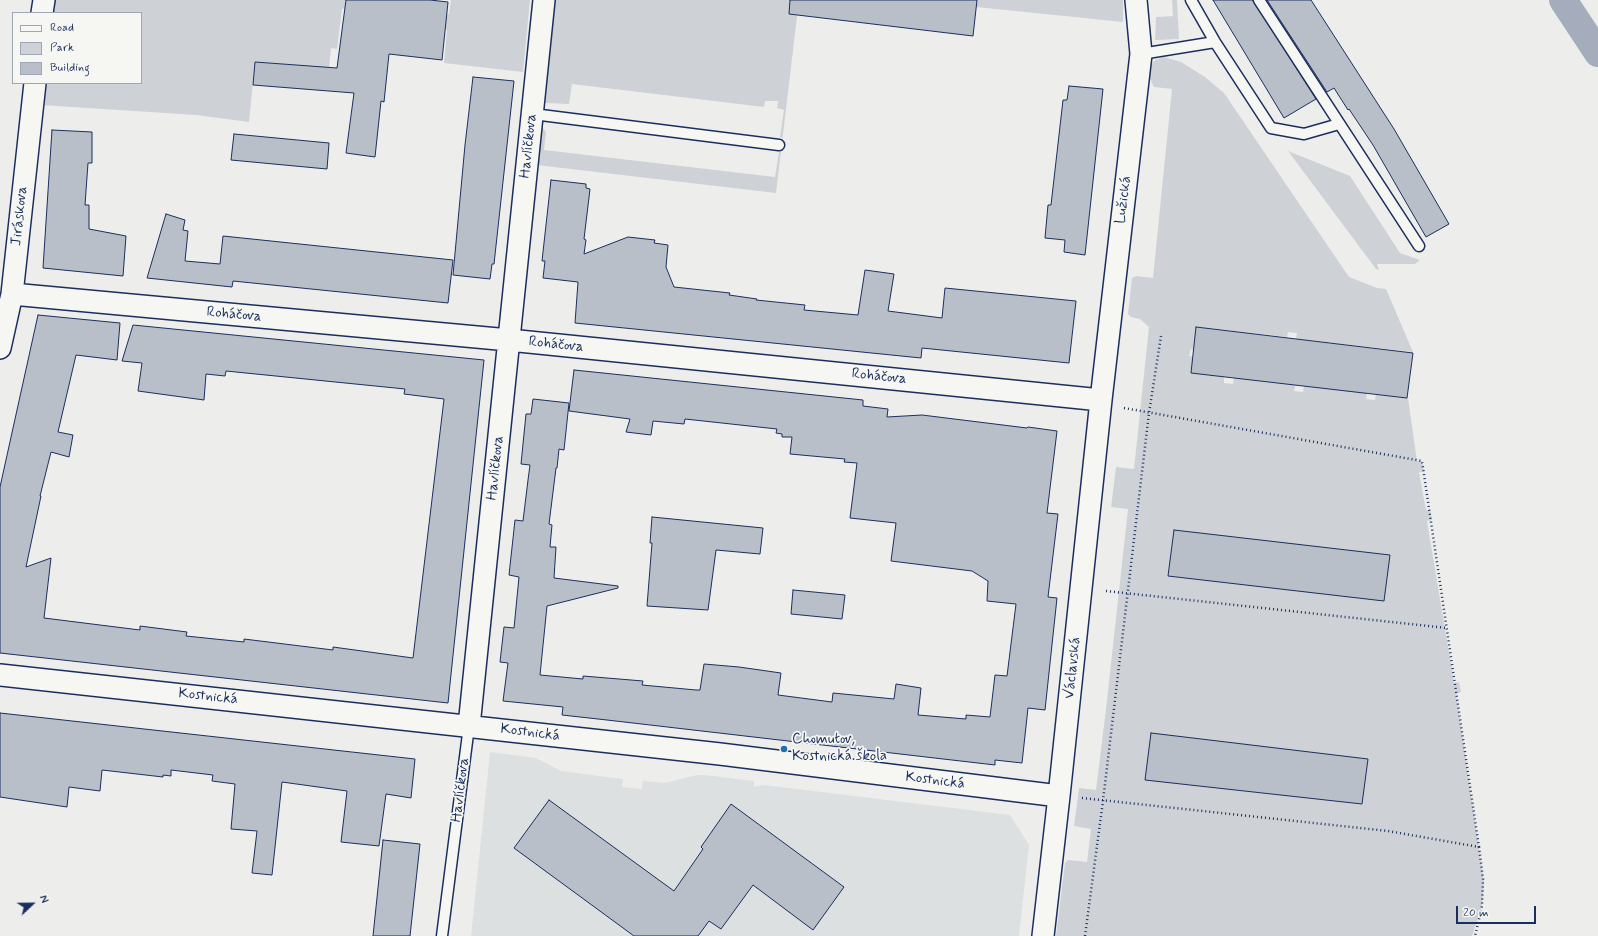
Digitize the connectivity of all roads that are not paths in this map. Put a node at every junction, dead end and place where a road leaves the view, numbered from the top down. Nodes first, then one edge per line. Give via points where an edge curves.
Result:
1 (44, 0) edge
2 (544, 0) edge
3 (1136, 0) edge
4 (1191, 0) edge
5 (1259, 0) edge
6 (42, 12) edge
7 (1215, 42) junction
8 (1141, 54) junction
9 (34, 84) edge
10 (533, 114) junction
11 (1339, 124) junction
12 (779, 145) dead end
13 (1419, 246) dead end
14 (12, 294) junction
15 (509, 340) junction
16 (0, 348) edge
17 (1100, 402) junction
18 (0, 675) edge
19 (469, 726) junction
20 (1059, 796) junction
21 (442, 936) edge
22 (1043, 936) edge

1 - 6 street
2 - 10 street, Havlíčkova
3 - 8 street, Lužická
4 - 7 lane
5 - 11 lane
7 - 8 lane
7 - 11 lane via 1272,128 1304,134
8 - 17 street, Lužická
9 - 14 street, Jiráskova
10 - 12 lane
10 - 15 street, Havlíčkova
11 - 13 lane
14 - 15 street, Roháčova
14 - 16 street, Jiráskova
15 - 17 street, Roháčova
15 - 19 street, Havlíčkova
17 - 20 street, Václavská
18 - 19 street, Kostnická
19 - 20 street, Kostnická
19 - 21 lane, Havlíčkova
20 - 22 street, Václavská

